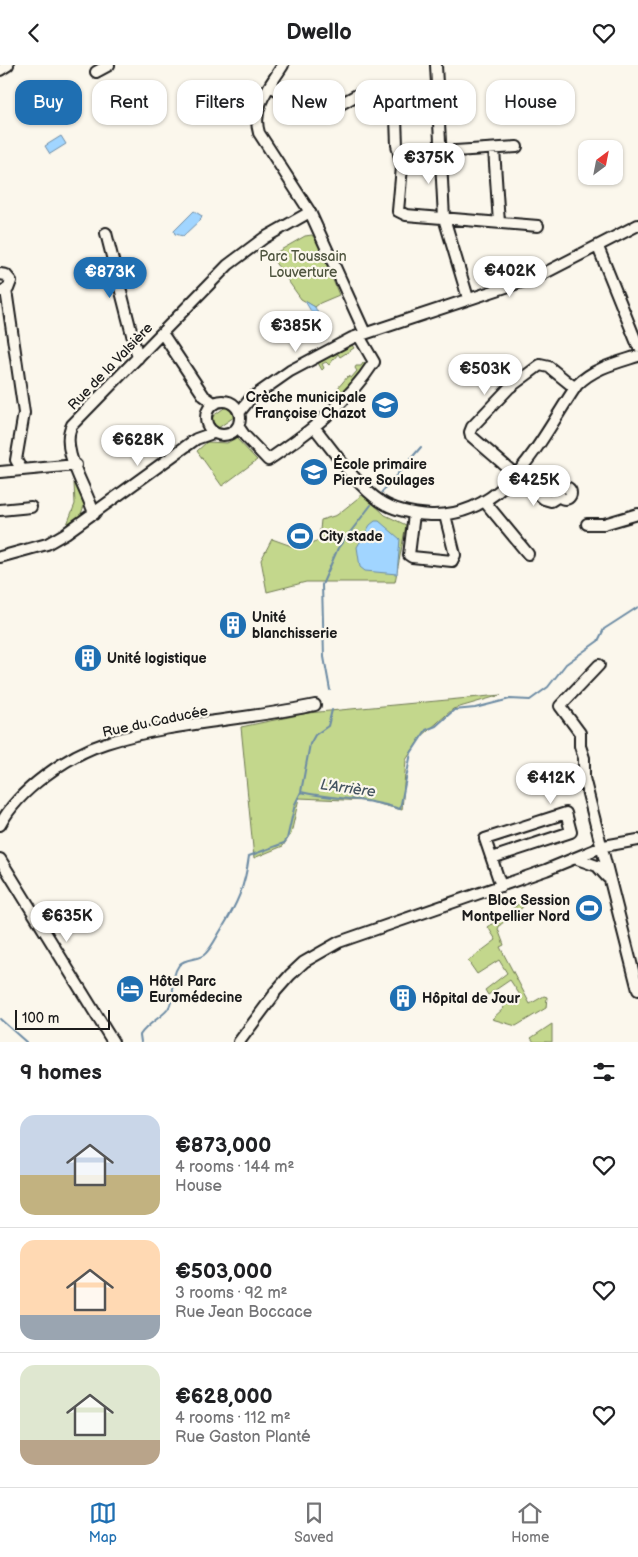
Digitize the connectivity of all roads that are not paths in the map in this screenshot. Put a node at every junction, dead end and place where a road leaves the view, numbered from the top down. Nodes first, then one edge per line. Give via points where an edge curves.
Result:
1 (8, 65) edge
2 (109, 65) edge
3 (283, 65) edge
4 (436, 65) edge
5 (0, 70) edge
6 (96, 72) dead end
7 (436, 80) edge
8 (270, 86) junction
9 (355, 96) edge
10 (396, 125) edge
11 (438, 125) edge
12 (517, 147) dead end
13 (494, 149) junction
14 (440, 152) junction
15 (310, 211) junction
16 (444, 218) junction
17 (499, 223) junction
18 (638, 225) edge
19 (538, 226) dead end
20 (106, 233) dead end
21 (598, 247) junction
22 (0, 274) edge
23 (3, 290) edge
24 (468, 298) junction
25 (162, 333) junction
26 (362, 334) junction
27 (638, 346) edge
28 (638, 356) edge
29 (138, 358) junction
30 (574, 388) junction
31 (250, 399) junction
32 (233, 404) junction
33 (211, 406) junction
34 (239, 413) junction
35 (314, 427) junction
36 (210, 429) junction
37 (236, 429) junction
38 (76, 465) junction
39 (18, 471) junction
40 (0, 472) edge
41 (517, 475) junction
42 (560, 496) dead end
43 (485, 502) junction
44 (31, 507) dead end
45 (0, 510) edge
46 (94, 514) junction
47 (414, 514) junction
48 (638, 514) edge
49 (445, 515) junction
50 (587, 524) dead end
51 (528, 554) dead end
52 (0, 557) edge
53 (599, 665) dead end
54 (315, 705) dead end
55 (592, 815) junction
56 (0, 825) edge
57 (638, 840) edge
58 (602, 848) junction
59 (588, 853) junction
60 (492, 858) junction
61 (0, 859) edge
62 (578, 859) junction
63 (608, 879) junction
64 (501, 886) junction
65 (638, 990) edge
66 (113, 1042) edge
67 (238, 1042) edge

1 - 5 street
2 - 6 street
3 - 8 street
4 - 7 street
8 - 9 street via 318,114
8 - 15 street via 256,112 259,133
10 - 16 street via 402,167 397,208 401,214
11 - 14 street
12 - 13 street
13 - 14 street
13 - 17 street
14 - 16 street
15 - 25 street, Rue de la Valsière via 240,255
15 - 26 street
16 - 17 street
16 - 24 street
17 - 19 street
18 - 21 street
20 - 29 street
21 - 24 street via 539,276
21 - 27 street
22 - 23 street via 10,278 10,286
23 - 39 street via 24,413 16,460
24 - 26 street
25 - 29 street, Rue de la Valsière
25 - 33 street
26 - 31 street via 290,371
26 - 35 street via 374,362 336,407
28 - 30 street via 594,371
29 - 38 street, Rue de la Valsière via 72,425 67,441
30 - 41 street
30 - 41 street via 549,367 540,365 509,388 472,427 471,436
31 - 32 street
31 - 34 street
32 - 33 street via 224,401
32 - 34 street
33 - 36 street
34 - 37 street
35 - 37 street via 268,460
35 - 47 street via 370,494 383,503
36 - 37 street via 223,436
36 - 46 street
38 - 39 street
38 - 46 street, Rue de la Valsière
39 - 40 street
41 - 42 street via 544,499 551,501
41 - 43 street
43 - 49 street
43 - 51 street
44 - 45 street
46 - 52 street via 47,544
47 - 49 street
47 - 49 street via 409,555 452,561 455,555
48 - 50 street via 604,524
53 - 55 street via 560,707 580,733 584,778
54 - 56 street, Rue du Caducée via 105,744 47,774 6,814
55 - 58 street
55 - 59 street via 594,835
57 - 58 street
58 - 59 street
58 - 63 street
59 - 62 street
60 - 60 street via 571,832 566,813 485,839
60 - 64 street
61 - 66 street
62 - 63 street via 597,866
62 - 64 street
63 - 65 street
64 - 67 street via 339,942 304,962 274,994

